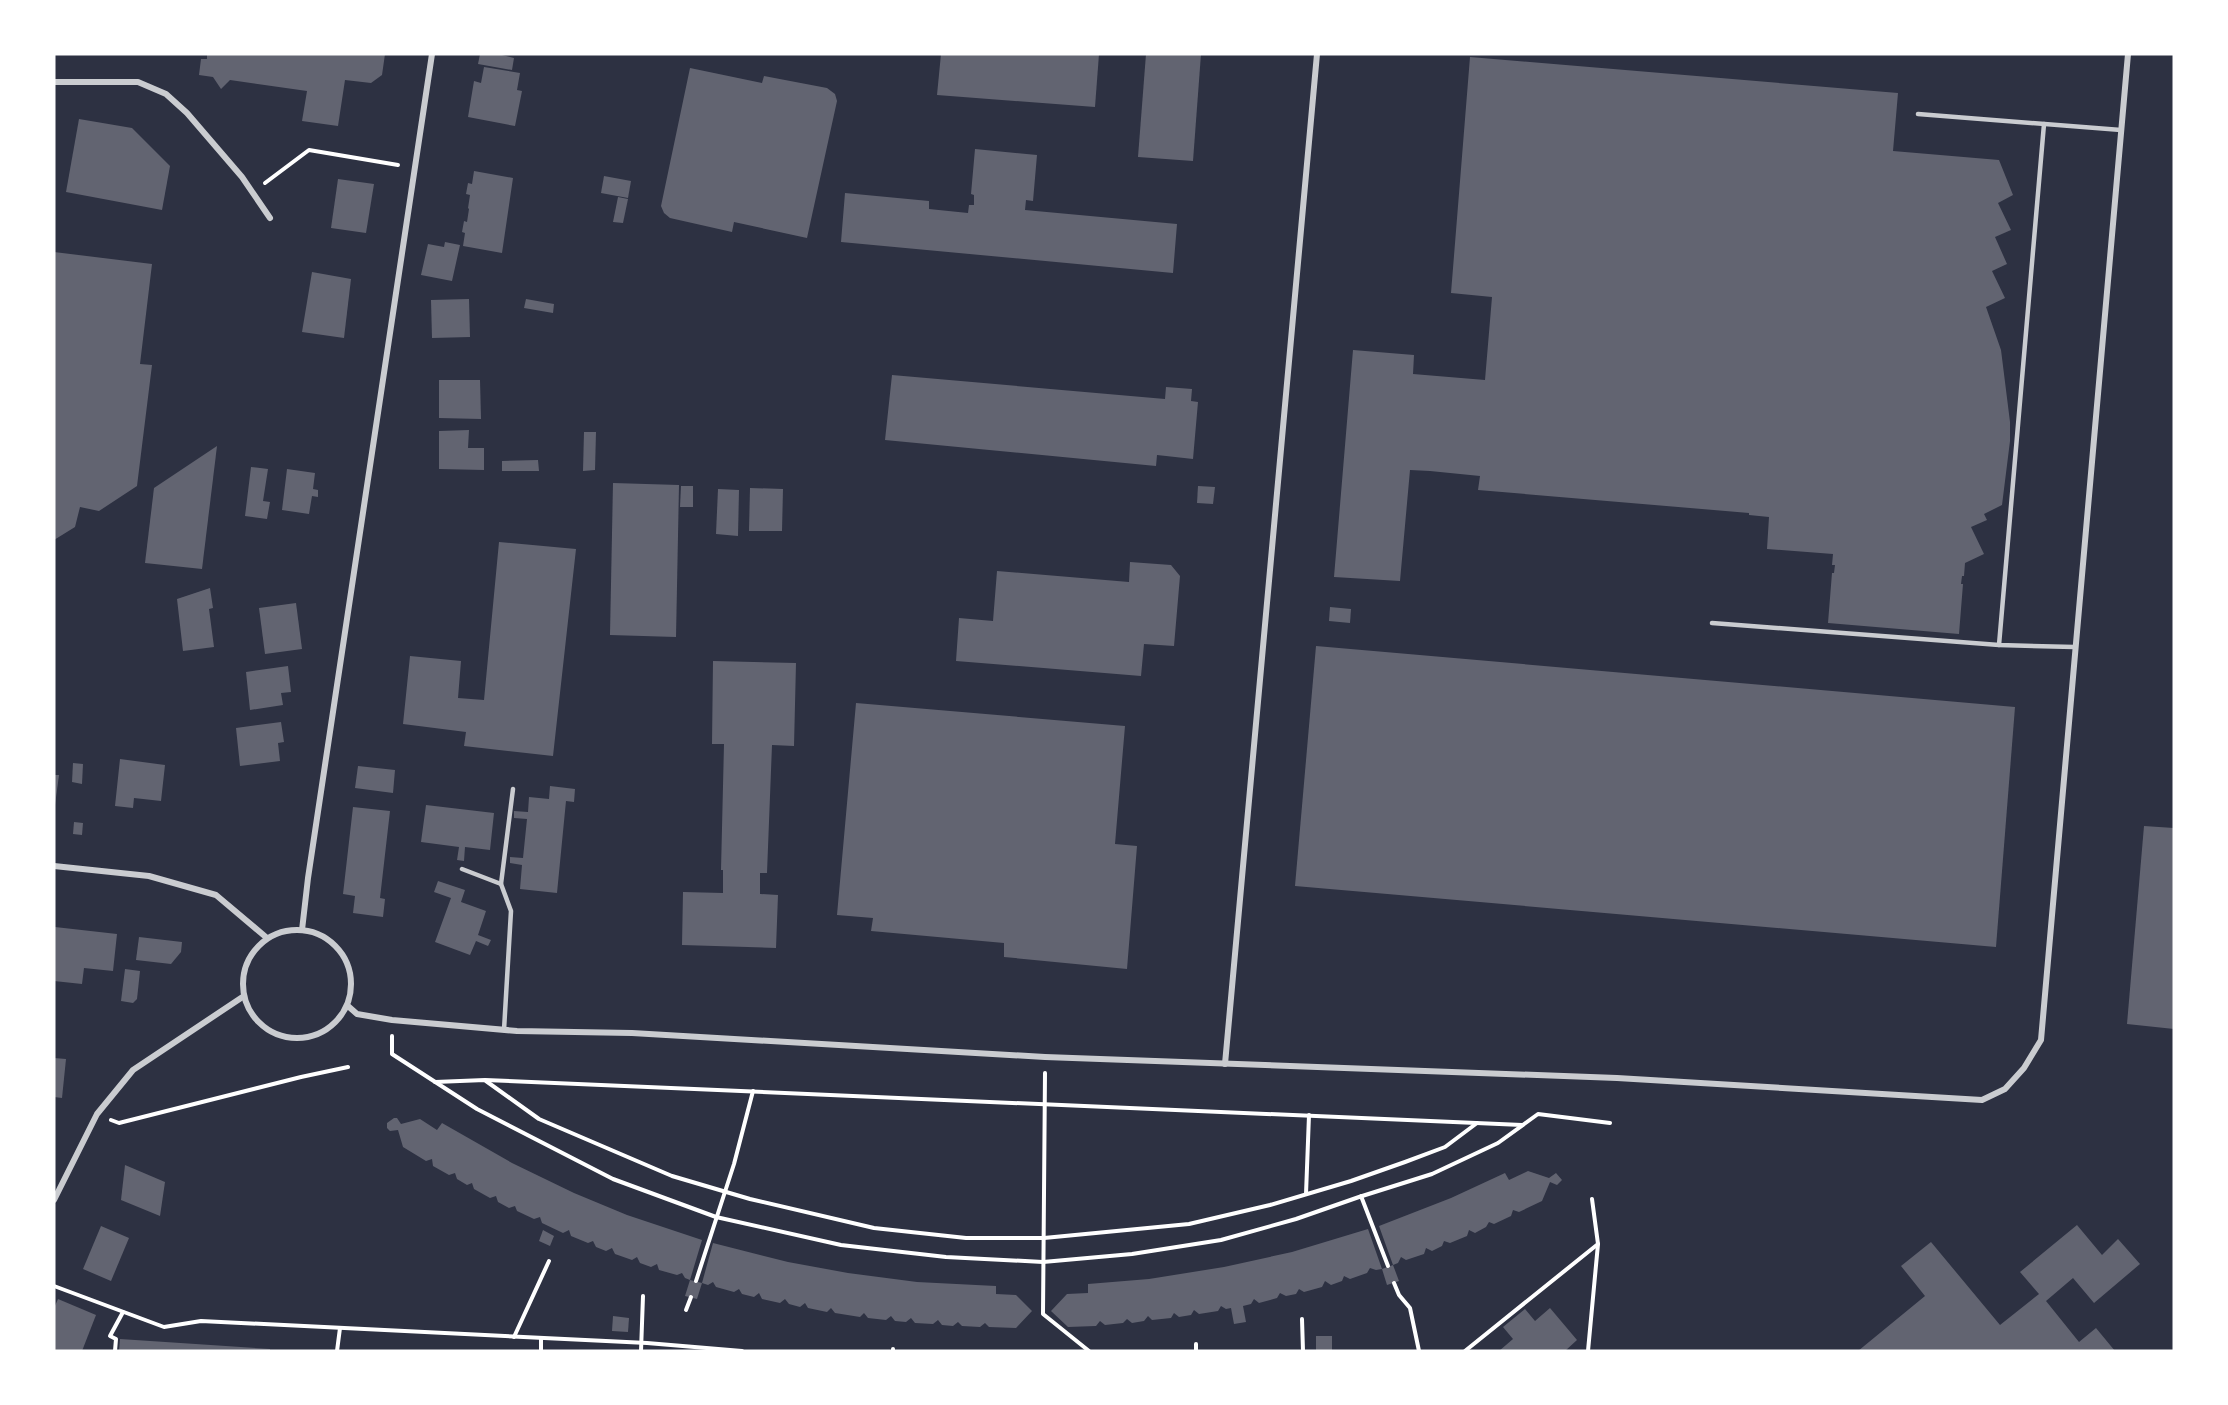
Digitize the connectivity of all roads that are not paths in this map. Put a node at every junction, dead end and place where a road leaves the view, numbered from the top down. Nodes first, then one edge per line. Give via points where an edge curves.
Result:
1 (432, 54) edge
2 (1317, 54) edge
3 (2128, 54) edge
4 (54, 82) edge
5 (1918, 114) dead end
6 (2044, 124) junction
7 (2121, 130) junction
8 (270, 218) dead end
9 (1712, 623) dead end
10 (1999, 645) junction
11 (2074, 647) junction
12 (513, 789) dead end
13 (54, 866) edge
14 (462, 869) dead end
15 (501, 884) junction
16 (302, 930) junction
17 (267, 938) junction
18 (244, 996) junction
19 (348, 1006) junction
20 (504, 1029) junction
21 (1225, 1064) junction
22 (54, 1200) edge

1 - 16 street
2 - 21 street
3 - 7 street
4 - 8 street via 138,82 166,94 242,177
5 - 6 lane
6 - 7 lane
6 - 10 lane
7 - 11 street
9 - 10 lane
10 - 11 lane
11 - 21 street via 2041,1040 2005,1089 1982,1100 1617,1078
12 - 15 lane
13 - 17 street via 149,876 216,895
14 - 15 lane
15 - 20 lane via 512,911
16 - 17 street via 284,931
16 - 19 street via 319,934 344,956 351,972
17 - 18 street via 246,963
18 - 19 street via 261,1025 292,1039 325,1032 339,1021
18 - 22 street via 133,1070 97,1114
19 - 20 street via 357,1014 392,1020
20 - 21 street

